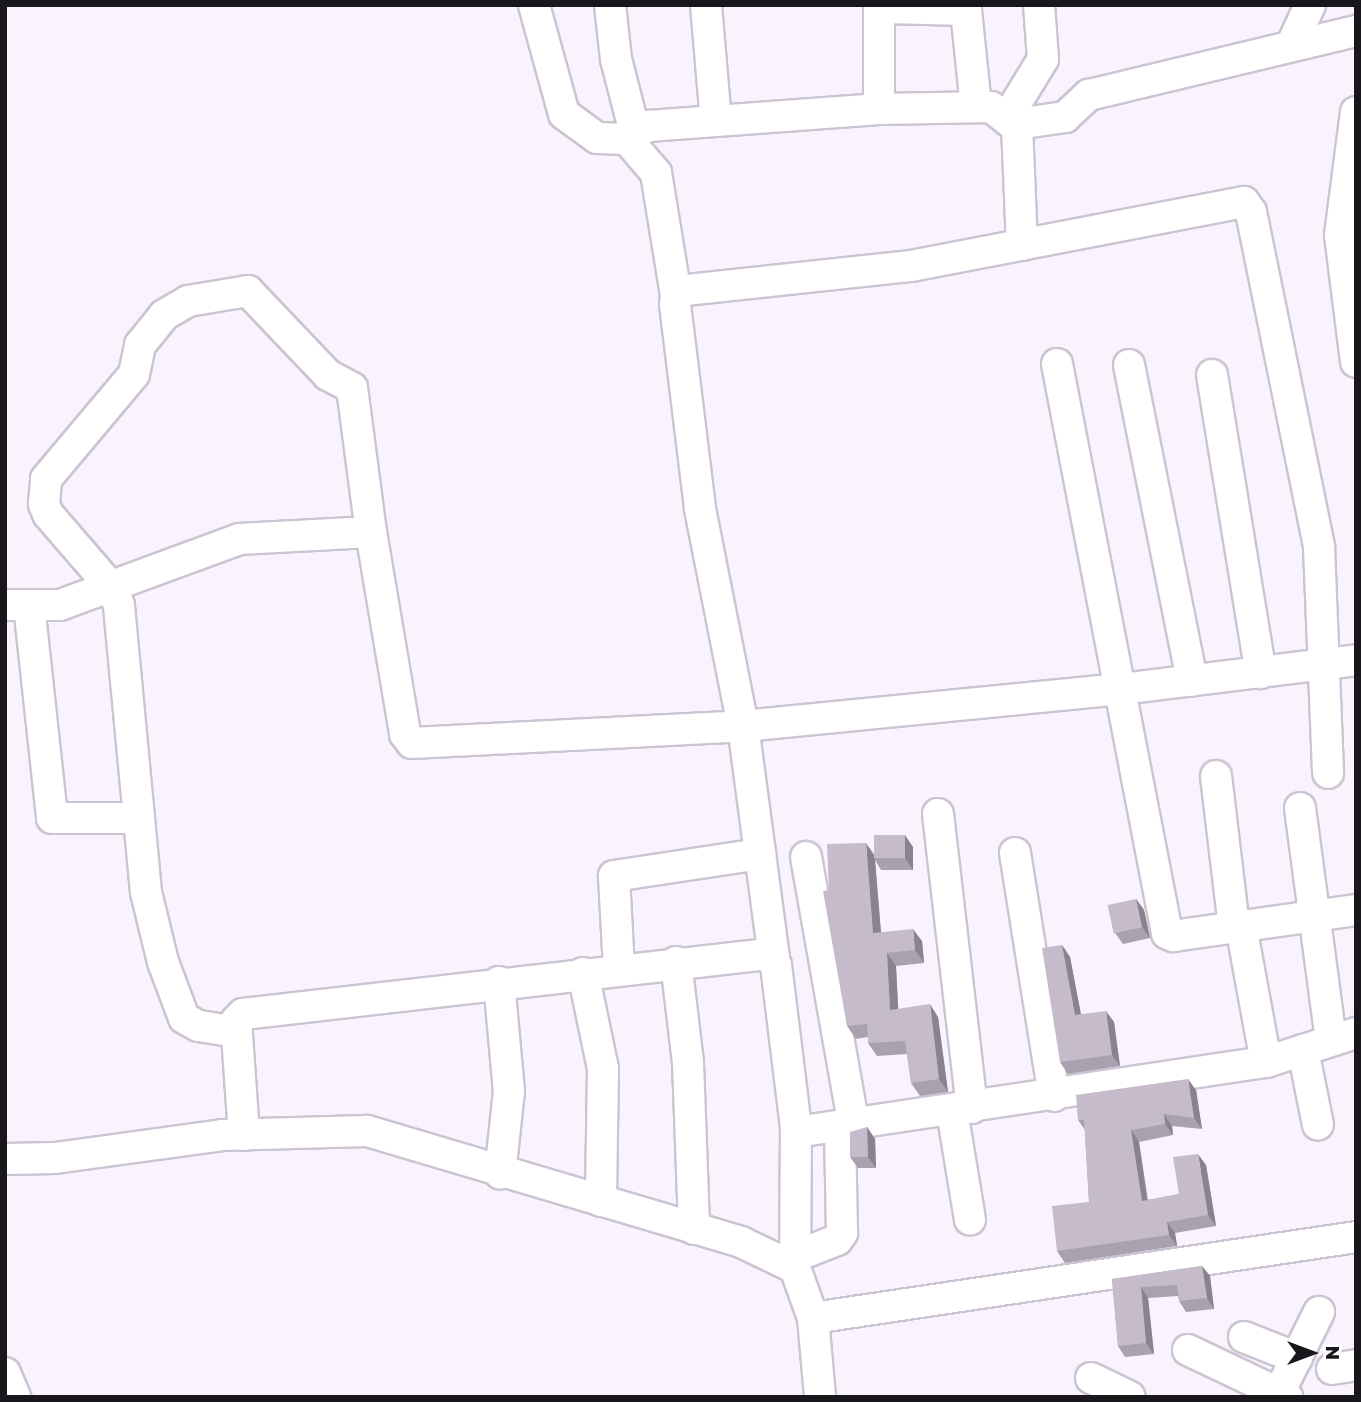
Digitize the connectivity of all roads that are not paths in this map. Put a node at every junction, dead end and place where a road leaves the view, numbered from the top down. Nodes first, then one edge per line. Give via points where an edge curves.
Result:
1 (534, 5) edge
2 (611, 5) edge
3 (706, 5) edge
4 (1039, 5) edge
5 (1310, 5) edge
6 (1356, 31) edge
7 (1292, 44) junction
8 (976, 106) junction
9 (879, 109) junction
10 (1356, 112) edge
11 (716, 121) junction
12 (1011, 122) junction
13 (631, 136) junction
14 (1022, 245) junction
15 (676, 295) junction
16 (1352, 299) edge
17 (1356, 362) edge
18 (1056, 365) dead end
19 (1129, 365) dead end
20 (1212, 375) dead end
21 (372, 533) junction
22 (111, 587) junction
23 (15, 600) edge
24 (1356, 660) edge
25 (1321, 667) junction
26 (1261, 673) junction
27 (1192, 681) junction
28 (1121, 689) junction
29 (743, 726) junction
30 (1328, 773) dead end
31 (1216, 776) dead end
32 (1300, 808) dead end
33 (938, 814) dead end
34 (139, 818) junction
35 (1015, 853) dead end
36 (760, 854) junction
37 (806, 857) dead end
38 (1356, 910) edge
39 (1316, 916) junction
40 (1238, 927) junction
41 (774, 958) junction
42 (676, 962) junction
43 (620, 969) junction
44 (583, 973) junction
45 (499, 982) junction
46 (237, 1032) junction
47 (1343, 1036) edge
48 (1303, 1050) junction
49 (1266, 1062) junction
50 (1054, 1096) junction
51 (962, 1110) junction
52 (1318, 1125) dead end
53 (847, 1128) junction
54 (796, 1132) junction
55 (244, 1135) junction
56 (5, 1159) edge
57 (500, 1174) junction
58 (601, 1201) junction
59 (970, 1220) dead end
60 (694, 1229) junction
61 (1356, 1237) edge
62 (795, 1262) junction
63 (1319, 1312) dead end
64 (813, 1318) junction
65 (1244, 1337) dead end
66 (1188, 1350) dead end
67 (1297, 1358) junction
68 (5, 1373) edge
69 (1091, 1378) dead end
70 (1281, 1395) edge
71 (15, 1397) edge
72 (820, 1397) edge
73 (1130, 1397) edge

1 - 13 street via 564,114 597,138
2 - 13 street
3 - 11 street
4 - 12 street via 1043,59
5 - 7 street
6 - 7 street
7 - 12 street via 1089,95 1065,117
8 - 9 street
8 - 9 street via 965,10 885,8 879,12
8 - 12 street via 991,107
9 - 11 street
10 - 16 street via 1340,215
11 - 13 street via 648,126
12 - 14 street
13 - 15 street via 656,173
14 - 15 street via 911,266 686,290
14 - 25 street via 1239,201 1248,206 1319,547
15 - 29 street via 699,508
16 - 17 street
18 - 28 street
19 - 27 street
20 - 26 street
21 - 22 street via 239,539
21 - 22 street via 352,388 328,375 248,291 188,301 157,323 139,347 134,374 46,479 48,514
21 - 29 street via 405,734 412,743
22 - 23 street via 60,605
22 - 34 street via 120,610
23 - 34 street via 52,818
24 - 25 street
25 - 26 street
25 - 30 street
26 - 27 street
27 - 28 street
28 - 29 street
28 - 40 street via 1167,933 1174,936
29 - 36 street
31 - 40 street
32 - 39 street
33 - 51 street
34 - 46 street via 153,931 181,1012 198,1026
35 - 50 street
36 - 41 street
36 - 43 street via 619,872 614,880
37 - 53 street
38 - 39 street
39 - 40 street
39 - 47 street
40 - 49 street
41 - 42 street via 767,954
41 - 54 street
42 - 43 street
42 - 60 street via 688,1062
43 - 44 street
44 - 45 street
44 - 58 street via 603,1069
45 - 46 street via 243,1014 236,1021
45 - 57 street via 509,1091
46 - 55 street
47 - 48 street
48 - 49 street
48 - 52 street
49 - 50 street
50 - 51 street
51 - 53 street
51 - 59 street
53 - 54 street
53 - 62 street via 842,1233
54 - 62 street
55 - 56 street via 55,1158
55 - 57 street via 367,1131
57 - 58 street
58 - 60 street
60 - 62 street
61 - 64 street
62 - 64 street
63 - 67 street
64 - 72 street
65 - 67 street
66 - 70 street
67 - 70 street
68 - 71 street
69 - 73 street

